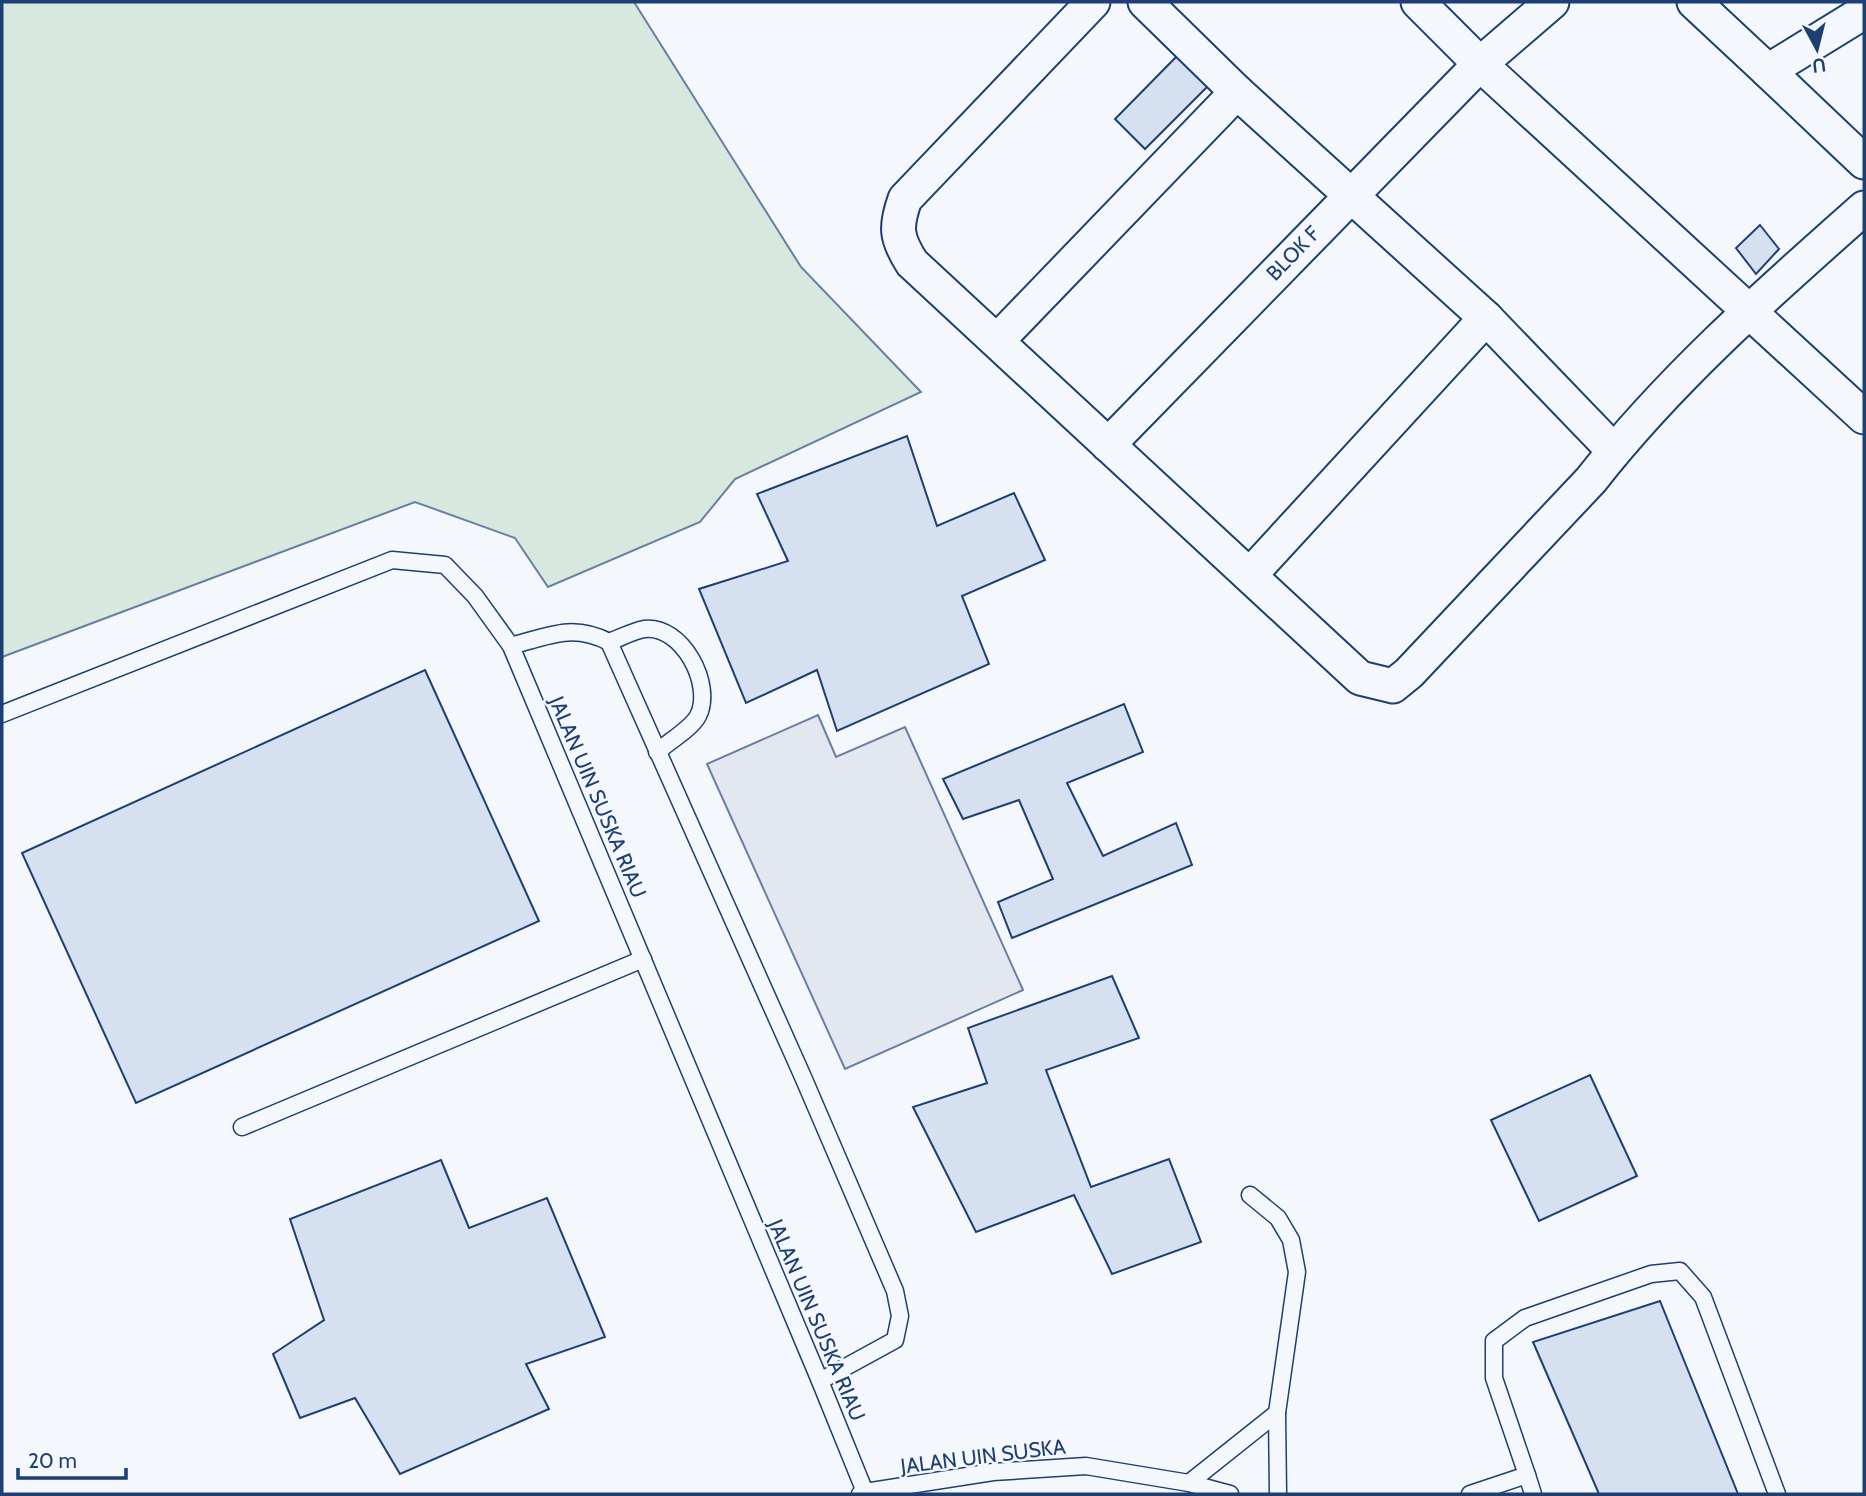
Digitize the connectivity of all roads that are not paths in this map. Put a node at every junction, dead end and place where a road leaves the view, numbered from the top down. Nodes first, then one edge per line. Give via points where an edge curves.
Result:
1 (1093, 2) edge
2 (1145, 2) edge
3 (1418, 2) edge
4 (1552, 2) edge
5 (1694, 2) edge
6 (1864, 12) edge
7 (1480, 64) junction
8 (1768, 71) junction
9 (1237, 92) junction
10 (1864, 162) edge
11 (1351, 194) junction
12 (1864, 208) edge
13 (1749, 310) junction
14 (1486, 318) junction
15 (996, 341) junction
16 (1864, 417) edge
17 (1108, 444) junction
18 (1614, 451) junction
19 (1250, 575) junction
20 (609, 642) junction
21 (512, 646) junction
22 (2, 714) edge
23 (657, 752) junction
24 (643, 959) junction
25 (242, 1127) dead end
26 (1251, 1195) dead end
27 (820, 1381) junction
28 (1277, 1413) junction
29 (1527, 1475) junction
30 (1189, 1483) junction
31 (862, 1493) edge
32 (1230, 1494) edge
33 (1278, 1494) edge
34 (1470, 1494) edge
35 (1533, 1494) edge
36 (1777, 1494) edge

1 - 15 street via 905,199 897,222 901,245 912,263
2 - 9 street
3 - 7 street
4 - 7 street, BLOK F
5 - 8 street
6 - 8 street
7 - 11 street, BLOK F
7 - 13 street
8 - 10 street
9 - 11 street
9 - 15 street
11 - 14 street
11 - 17 street, BLOK F
12 - 13 street
13 - 16 street
13 - 18 street
14 - 18 street
14 - 19 street
15 - 17 street
17 - 19 street
18 - 19 street via 1393,686 1360,678
20 - 21 lane via 590,632 565,631
20 - 23 lane
20 - 23 lane via 646,629 674,637 690,659 703,690 697,717
21 - 22 lane, JALAN UIN SUSKA RIAU via 445,565 392,560
21 - 24 lane, JALAN UIN SUSKA RIAU
23 - 27 lane via 895,1291 900,1315 895,1340
24 - 25 lane
24 - 27 lane, JALAN UIN SUSKA RIAU
26 - 28 lane via 1278,1218 1291,1240 1297,1272
27 - 31 lane, JALAN UIN SUSKA RIAU
28 - 30 lane
28 - 33 lane
29 - 34 lane
29 - 35 lane
29 - 36 lane via 1493,1377 1494,1341 1525,1318 1651,1274 1680,1272 1703,1297
30 - 31 lane, JALAN UIN SUSKA via 1086,1466 993,1472
30 - 32 lane, JALAN UIN SUSKA

